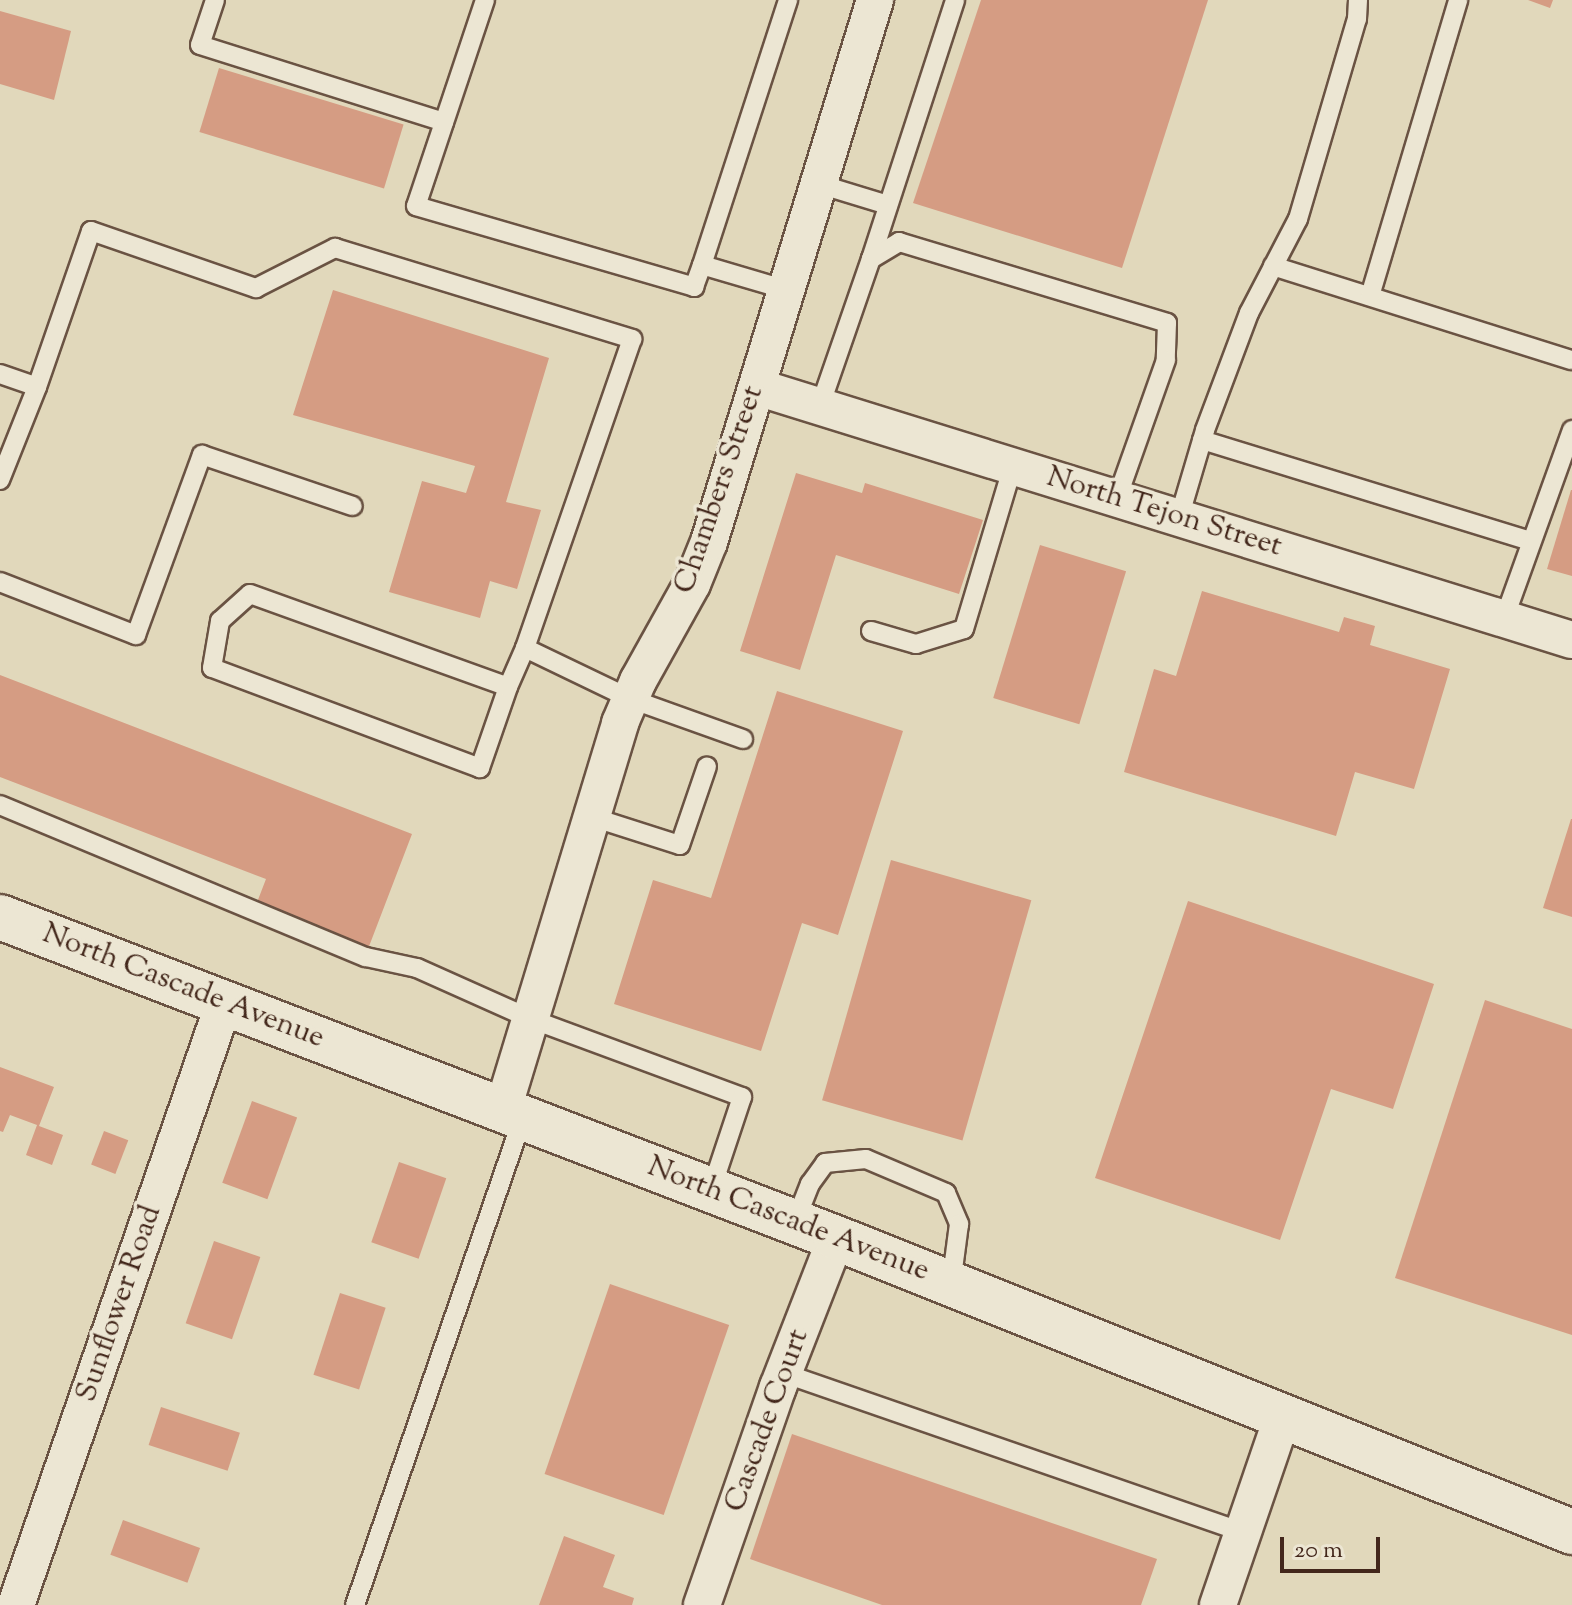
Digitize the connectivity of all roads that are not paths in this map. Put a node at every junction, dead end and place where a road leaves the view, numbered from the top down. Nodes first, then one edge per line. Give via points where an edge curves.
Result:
1 (215, 0) edge
2 (485, 0) edge
3 (788, 0) edge
4 (875, 0) edge
5 (955, 0) edge
6 (1358, 0) edge
7 (1458, 0) edge
8 (444, 122) junction
9 (819, 184) junction
10 (888, 205) junction
11 (871, 259) junction
12 (702, 265) junction
13 (1273, 266) junction
14 (787, 290) junction
15 (1370, 296) junction
16 (1572, 360) edge
17 (0, 374) edge
18 (37, 387) junction
19 (757, 387) junction
20 (820, 406) junction
21 (1572, 430) edge
22 (1202, 440) junction
23 (1013, 466) junction
24 (0, 480) edge
25 (1117, 498) junction
26 (353, 506) dead end
27 (1179, 518) junction
28 (1531, 541) junction
29 (0, 582) edge
30 (1504, 619) junction
31 (871, 631) dead end
32 (1572, 640) edge
33 (525, 648) junction
34 (508, 687) junction
35 (631, 699) junction
36 (743, 739) dead end
37 (707, 766) dead end
38 (0, 805) edge
39 (592, 817) junction
40 (0, 917) edge
41 (224, 1003) junction
42 (531, 1019) junction
43 (513, 1113) junction
44 (711, 1190) junction
45 (795, 1222) junction
46 (836, 1238) junction
47 (951, 1285) junction
48 (783, 1373) junction
49 (1282, 1418) junction
50 (1243, 1532) junction
51 (1572, 1532) edge
52 (16, 1605) edge
53 (355, 1605) edge
54 (702, 1605) edge
55 (1218, 1605) edge

1 - 8 lane via 200,45
2 - 8 lane
3 - 12 lane
4 - 9 street, Chambers Street
5 - 10 lane
6 - 13 lane via 1357,19 1298,219
7 - 15 lane
8 - 12 lane via 416,206 694,287
9 - 10 lane
9 - 14 street, Chambers Street
10 - 11 lane
11 - 20 lane
11 - 25 lane via 899,242 1167,323 1166,360
12 - 14 lane
13 - 15 lane
13 - 22 lane via 1244,326
14 - 19 street, Chambers Street
15 - 16 lane
17 - 18 lane
18 - 24 lane
18 - 33 lane via 91,231 256,288 335,248 632,339
19 - 20 street, North Tejon Street
19 - 35 street, Chambers Street via 697,570
20 - 23 street, North Tejon Street
21 - 28 lane
22 - 27 lane
22 - 28 lane
23 - 25 street, North Tejon Street
23 - 31 lane via 964,629 916,644
25 - 27 street, North Tejon Street
26 - 29 lane via 202,455 136,635
27 - 30 street, North Tejon Street
28 - 30 lane
30 - 32 street, North Tejon Street
33 - 34 lane
33 - 35 lane
34 - 34 lane via 250,594 220,621 212,668 480,768
35 - 36 lane
35 - 39 street, Chambers Street
37 - 39 lane via 680,845
38 - 42 lane via 366,957 417,968
39 - 42 street, Chambers Street
40 - 41 street, North Cascade Avenue
41 - 43 street, North Cascade Avenue
41 - 52 street, Sunflower Road
42 - 43 street, Chambers Street
42 - 44 lane via 742,1097
43 - 44 street, North Cascade Avenue
43 - 53 lane
44 - 45 street, North Cascade Avenue
45 - 46 street, North Cascade Avenue
45 - 47 lane via 825,1163 866,1159 946,1193 959,1224
46 - 47 street, North Cascade Avenue
46 - 48 street, Cascade Court
47 - 49 street, North Cascade Avenue
48 - 50 lane
48 - 54 street, Cascade Court
49 - 50 street
49 - 51 street, North Cascade Avenue
50 - 55 street

